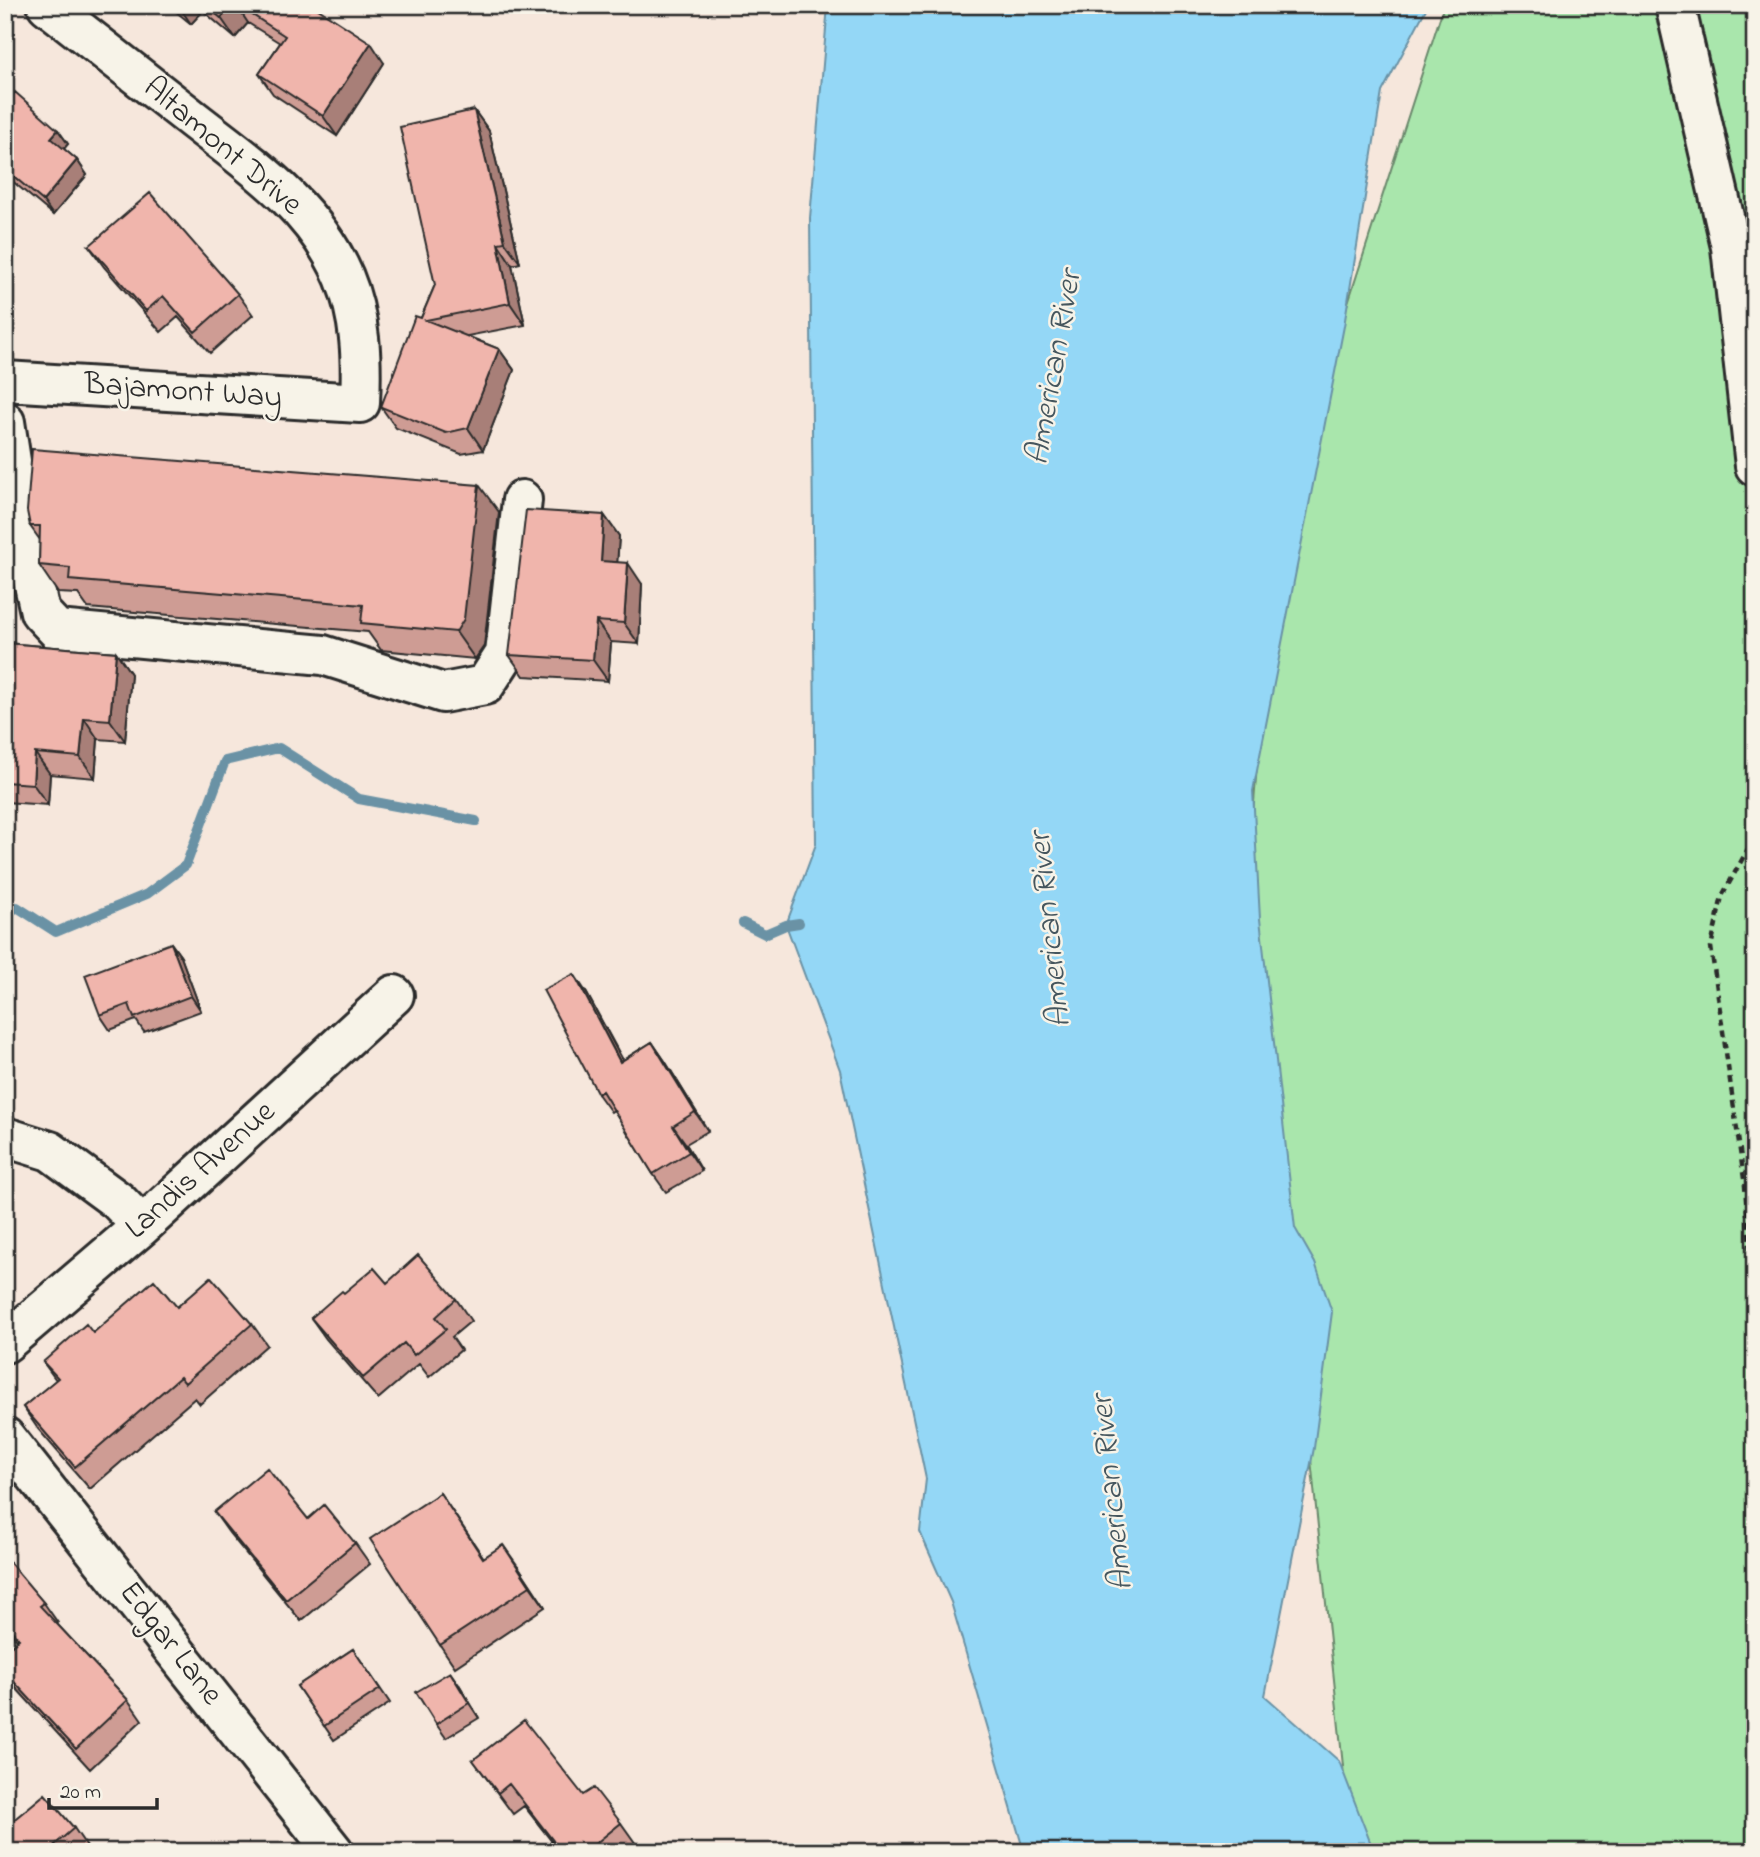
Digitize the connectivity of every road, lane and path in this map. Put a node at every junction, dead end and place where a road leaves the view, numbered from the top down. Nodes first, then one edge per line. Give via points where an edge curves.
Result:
1 (47, 5) edge
2 (1675, 5) edge
3 (5, 381) edge
4 (360, 403) joint
5 (5, 422) edge
6 (1755, 466) edge
7 (522, 500) dead end
8 (1755, 836) edge
9 (394, 995) dead end
10 (5, 1138) edge
11 (142, 1226) junction
12 (1755, 1322) edge
13 (5, 1343) edge
14 (5, 1437) edge
15 (334, 1852) edge

1 - 4 street, Altamont Drive via 285,192 318,231 352,301 362,351
2 - 6 street via 1731,247
3 - 4 street, Bajamont Way
5 - 7 street via 40,612 57,630 323,655 443,693 485,685 506,654
8 - 12 path via 1722,896 1711,947 1745,1186
9 - 11 street, Landis Avenue
10 - 11 street via 50,1151 118,1201
11 - 13 street, Landis Avenue
14 - 15 street, Edgar Lane

